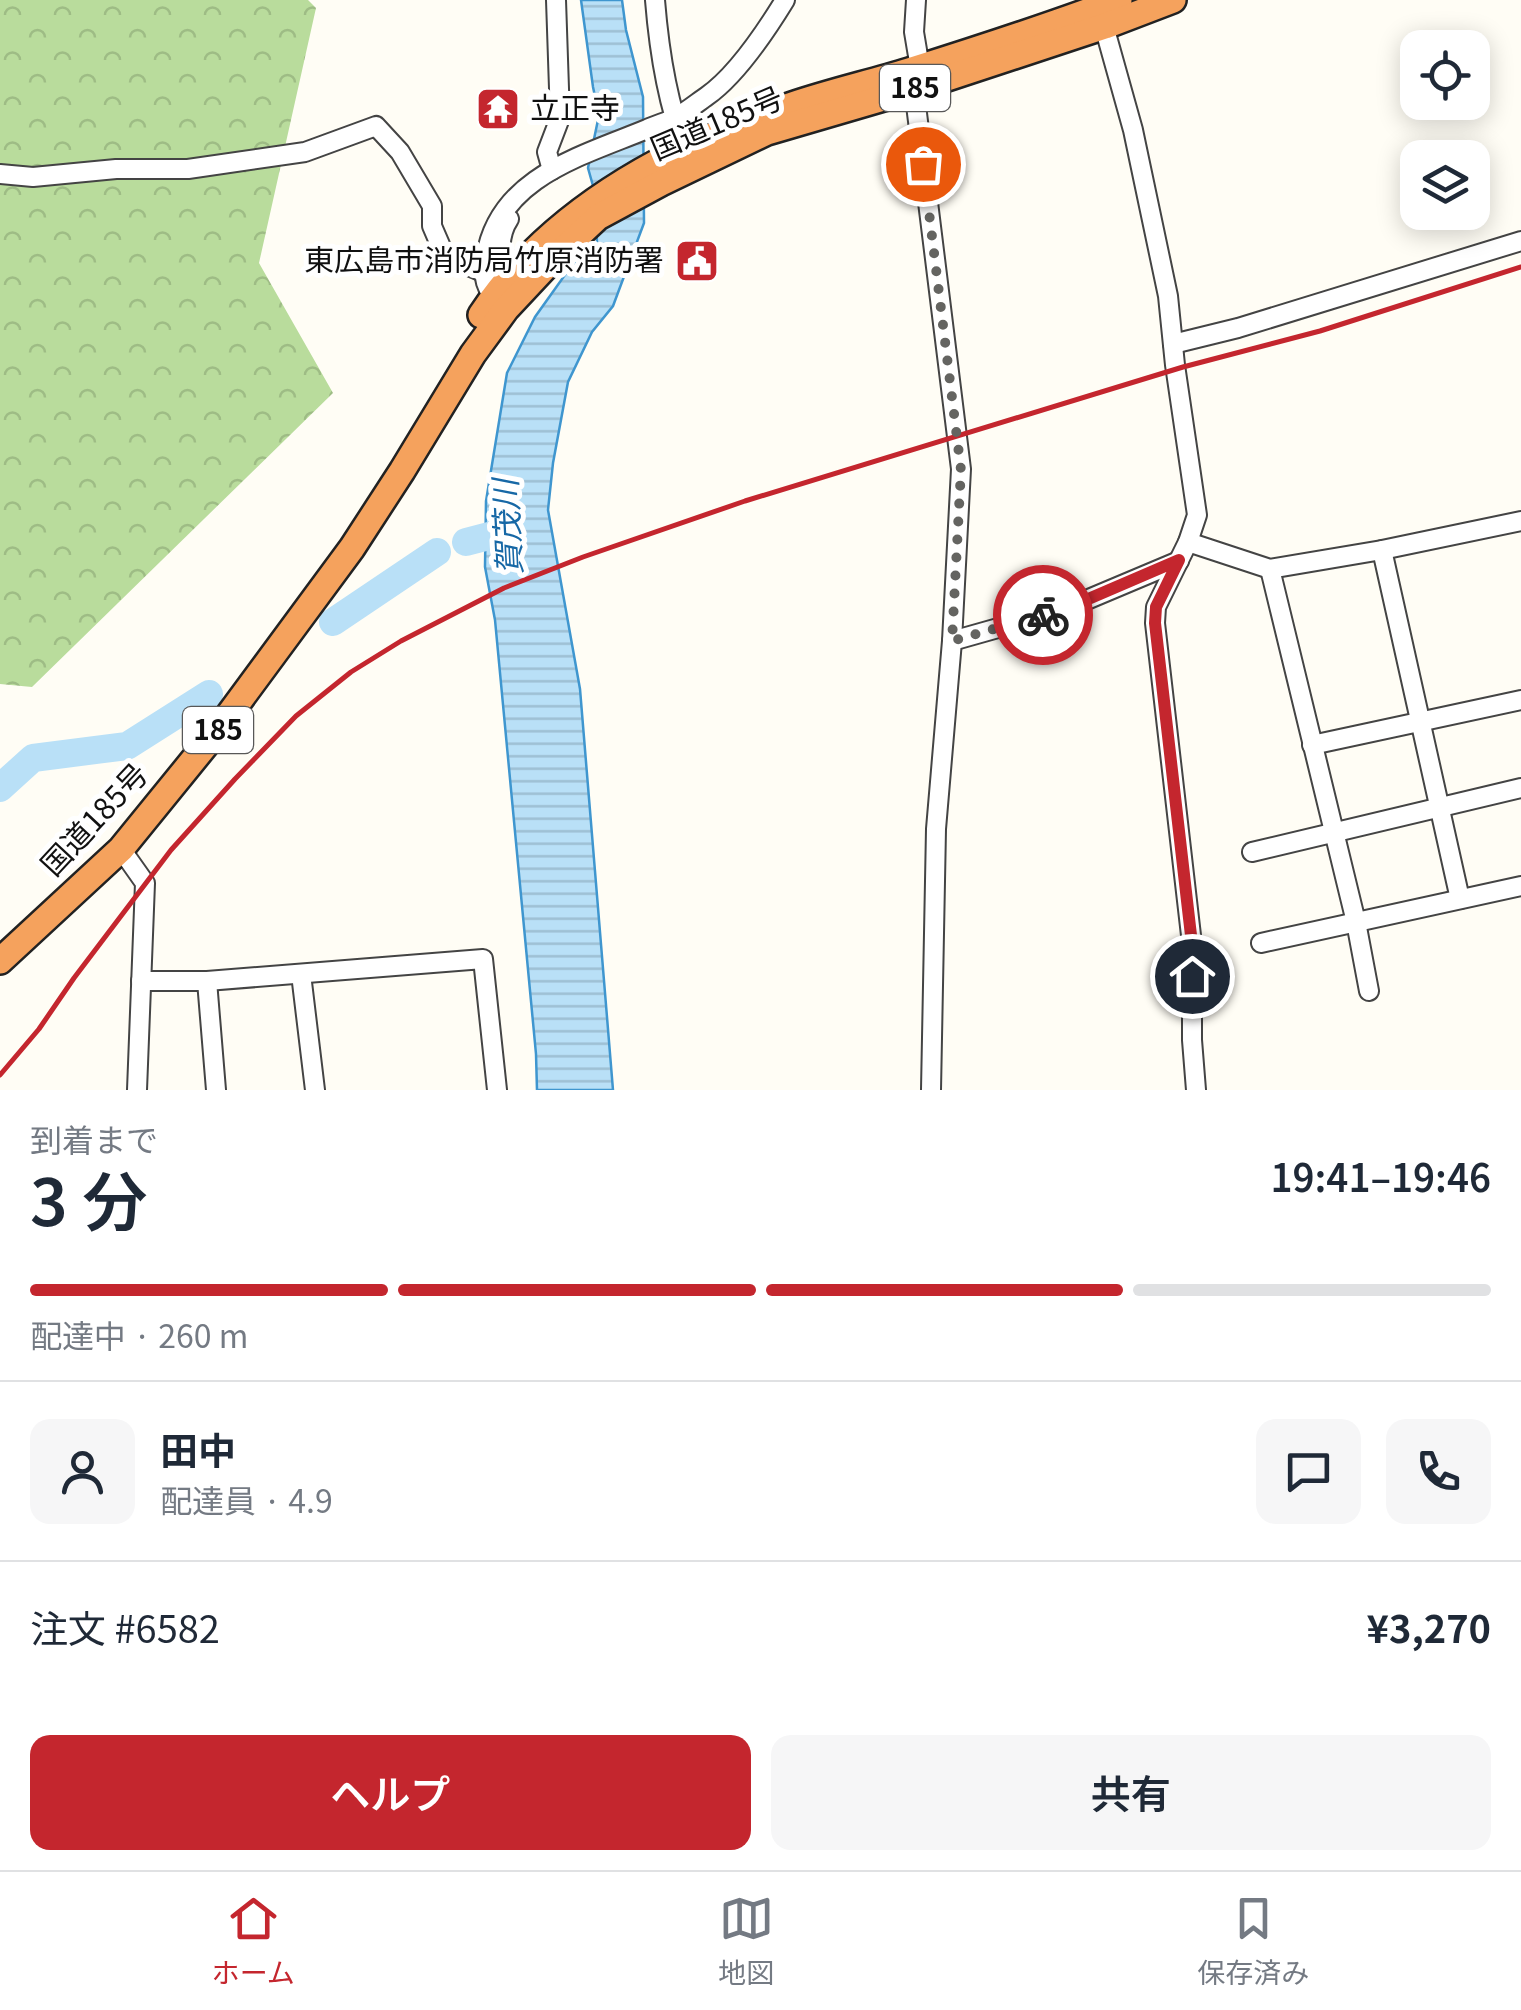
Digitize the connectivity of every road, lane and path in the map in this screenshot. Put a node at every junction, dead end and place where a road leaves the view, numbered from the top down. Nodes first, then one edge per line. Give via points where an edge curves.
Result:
1 (556, 0) edge
2 (655, 0) edge
3 (785, 0) edge
4 (916, 0) edge
5 (1172, 0) edge
6 (1104, 8) edge
7 (917, 78) junction
8 (667, 121) junction
9 (685, 148) junction
10 (556, 168) junction
11 (659, 172) junction
12 (0, 174) edge
13 (1521, 241) edge
14 (503, 292) junction
15 (1172, 344) junction
16 (1521, 522) edge
17 (1188, 542) junction
18 (1382, 550) junction
19 (1179, 560) junction
20 (1270, 569) junction
21 (952, 641) junction
22 (1521, 700) edge
23 (1422, 723) junction
24 (1312, 746) junction
25 (1521, 788) edge
26 (1440, 808) junction
27 (1334, 833) junction
28 (121, 849) junction
29 (1252, 852) dead end
30 (1521, 886) edge
31 (1460, 899) junction
32 (1356, 922) junction
33 (1262, 943) dead end
34 (0, 960) edge
35 (301, 974) junction
36 (141, 980) junction
37 (206, 981) junction
38 (1369, 990) dead end
39 (137, 1090) edge
40 (216, 1090) edge
41 (315, 1090) edge
42 (497, 1090) edge
43 (931, 1090) edge
44 (1196, 1090) edge

1 - 10 street via 560,118 547,152
2 - 8 street
3 - 8 street via 713,92
4 - 7 street
5 - 6 highway, 国道185号 / 185
6 - 7 highway, 国道185号 / 185
6 - 15 street via 1168,296
7 - 9 highway, 国道185号 / 185 via 792,105
7 - 11 highway, 国道185号 / 185
7 - 21 street via 961,470
8 - 9 street
8 - 10 street
9 - 11 highway, 国道185号 / 185
10 - 14 street via 504,226
11 - 14 highway, 国道185号 / 185
11 - 14 highway, 国道185号 / 185 via 601,195 528,258
12 - 14 street via 188,169 305,152 376,126 432,206 432,226 445,256
13 - 15 street
14 - 28 highway, 国道185号 / 185 via 461,346 402,471 352,548
15 - 17 street via 1197,515
16 - 18 street
17 - 19 street
17 - 20 street
18 - 20 street
18 - 23 street
19 - 21 street via 1065,609
19 - 44 street via 1155,623 1192,944
20 - 24 street
21 - 43 street via 936,829
22 - 23 street
23 - 24 street
23 - 26 street
24 - 27 street
25 - 26 street
26 - 27 street
26 - 31 street
27 - 29 street
27 - 32 street
28 - 34 highway, 国道185号 / 185
28 - 36 street via 145,883
30 - 31 street
31 - 32 street
32 - 33 street
32 - 38 street
35 - 37 street
35 - 41 street
35 - 42 street via 483,959
36 - 37 street
36 - 39 street
37 - 40 street

